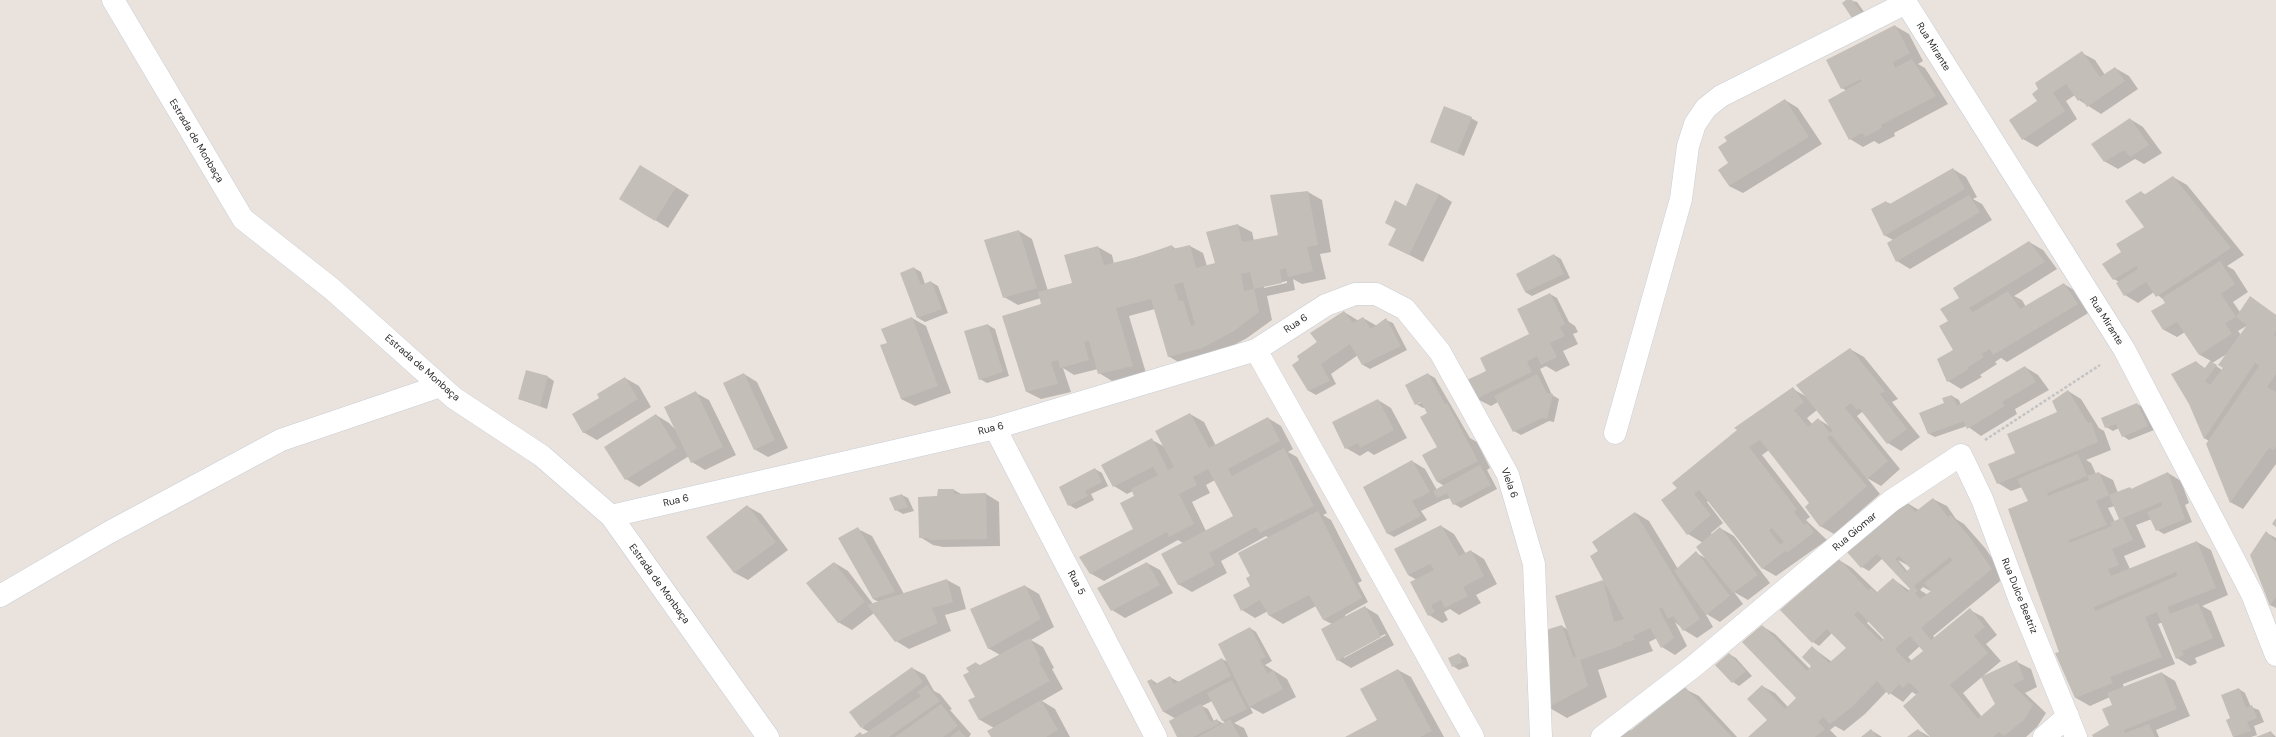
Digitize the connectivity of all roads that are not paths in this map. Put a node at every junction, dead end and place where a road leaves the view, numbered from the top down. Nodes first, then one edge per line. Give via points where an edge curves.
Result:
1 (112, 0) edge
2 (1906, 2) edge
3 (1355, 294) joint
4 (1256, 350) junction
5 (440, 386) junction
6 (995, 428) junction
7 (1615, 433) dead end
8 (1961, 455) joint
9 (611, 516) junction
10 (0, 596) edge
11 (2276, 655) edge
12 (2068, 716) junction
13 (768, 737) edge
14 (1156, 737) edge
15 (1473, 737) edge
16 (1541, 737) edge
17 (1602, 737) edge
18 (2044, 737) edge
19 (2076, 737) edge

1 - 5 street, Estrada de Monbaça via 243,219 332,289
2 - 7 street via 1721,96 1706,108 1695,124 1688,146 1681,199
2 - 11 street, Rua Mirante via 2124,349 2252,594
3 - 4 street, Rua 6 via 1326,305
3 - 16 street, Viela 6 via 1376,294 1405,309 1440,352 1508,475 1534,564
4 - 6 street, Rua 6
4 - 15 street
5 - 9 street, Estrada de Monbaça via 542,456
5 - 10 street via 281,440 108,533
6 - 9 street, Rua 6
6 - 14 street, Rua 5
8 - 12 street, Rua Dulce Beatriz via 1982,499 2019,598
8 - 17 street, Rua Giomar via 1891,501 1693,667
9 - 13 street, Estrada de Monbaça
12 - 18 street
12 - 19 street, Rua Dulce Beatriz

